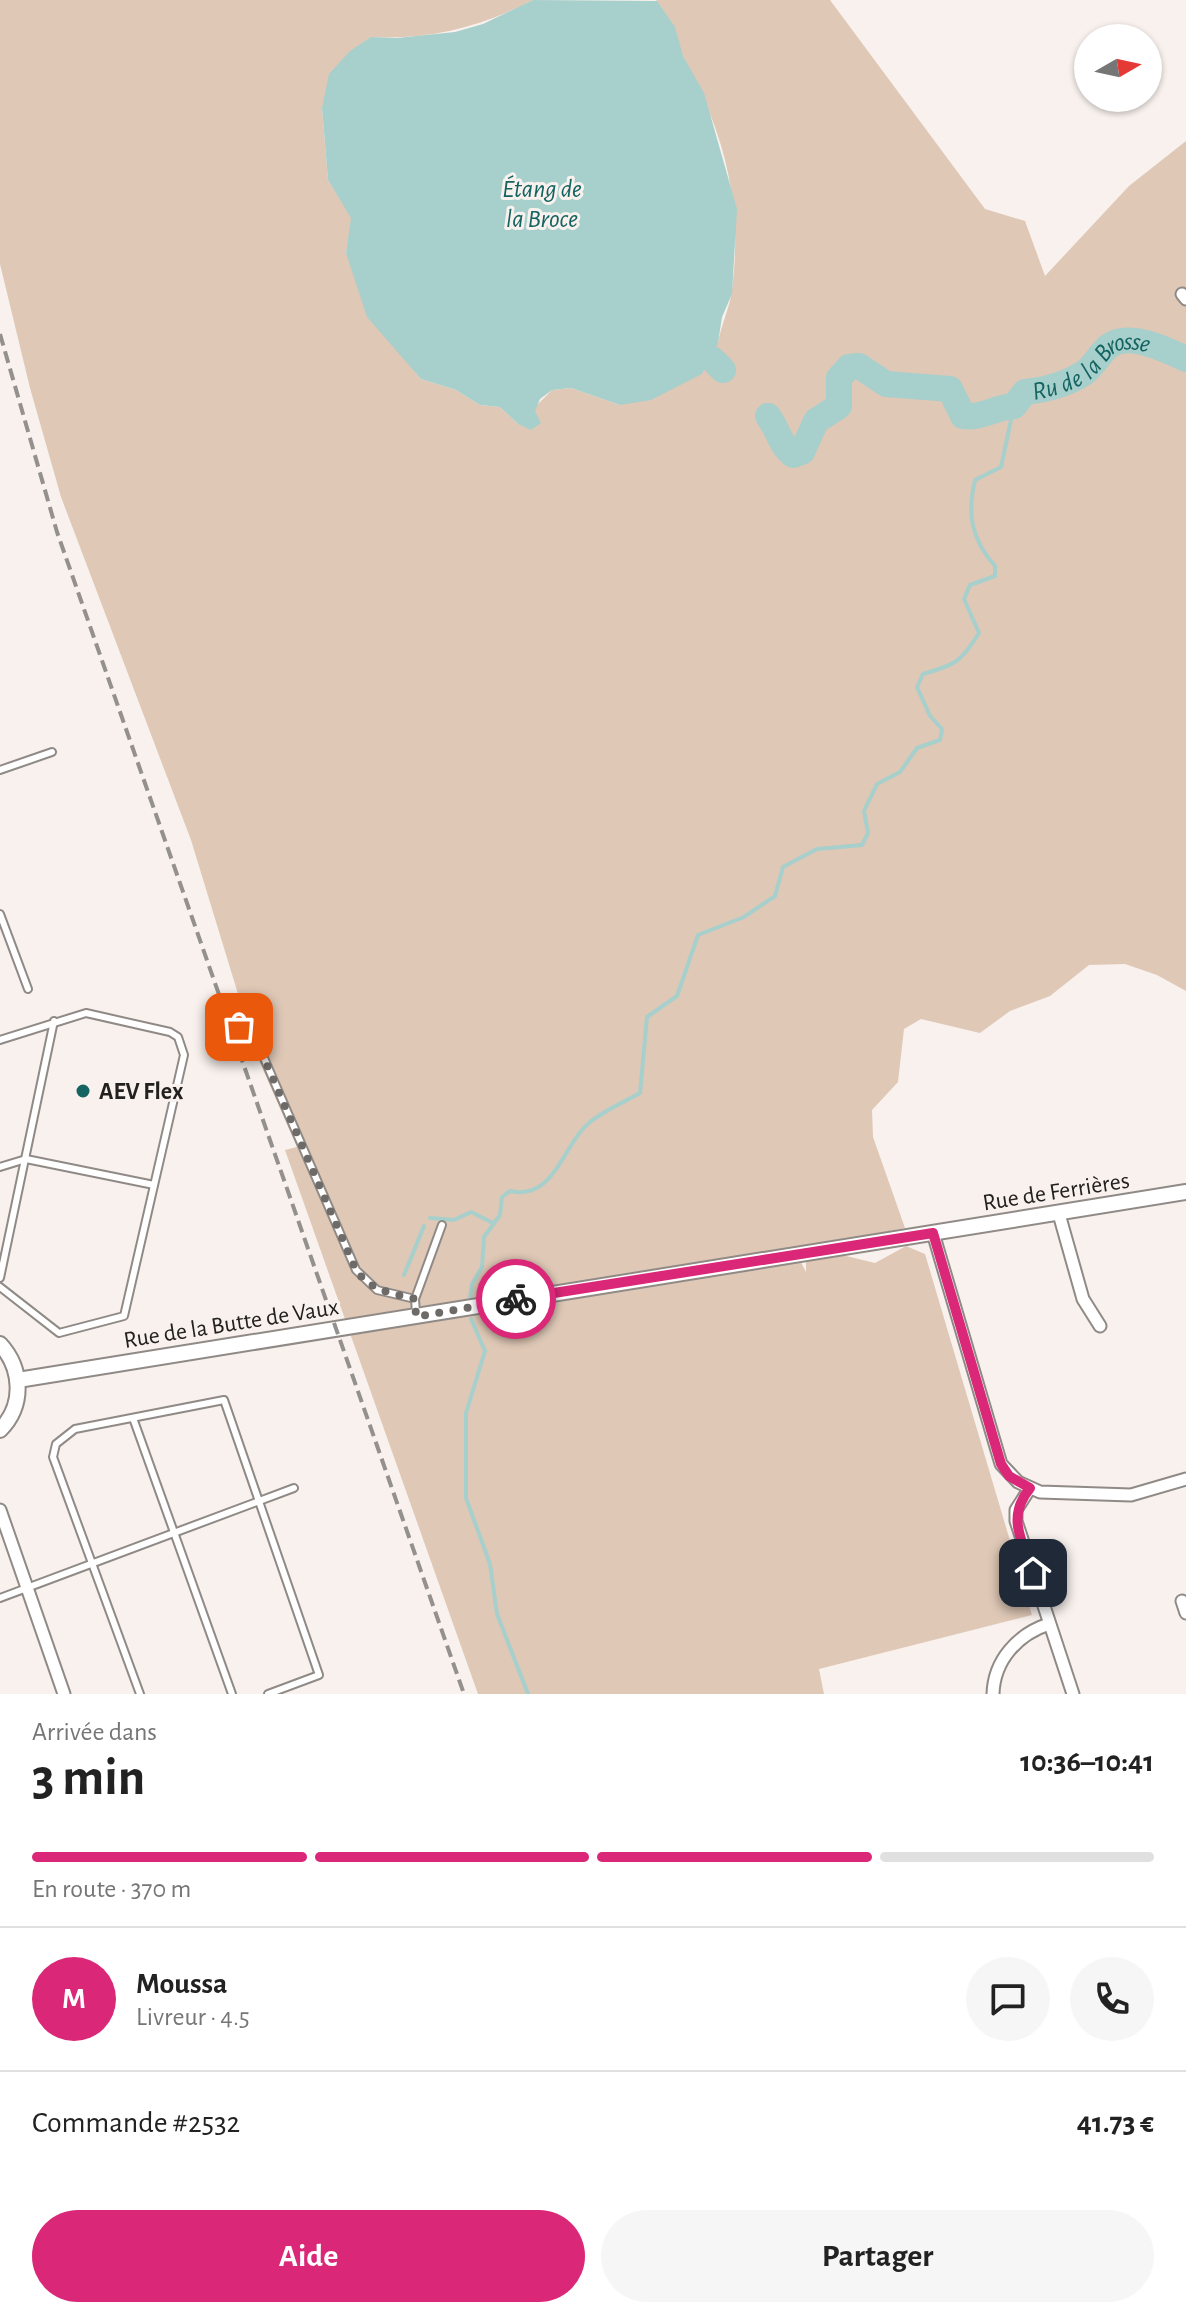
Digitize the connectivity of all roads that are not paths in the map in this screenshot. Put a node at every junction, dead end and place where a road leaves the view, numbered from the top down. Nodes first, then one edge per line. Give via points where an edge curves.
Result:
1 (52, 752) dead end
2 (0, 770) edge
3 (0, 914) edge
4 (28, 989) dead end
5 (54, 1021) junction
6 (239, 1027) dead end
7 (0, 1040) edge
8 (26, 1159) junction
9 (0, 1167) edge
10 (154, 1185) junction
11 (1186, 1192) edge
12 (1059, 1214) junction
13 (442, 1225) dead end
14 (933, 1233) junction
15 (0, 1278) edge
16 (0, 1287) edge
17 (415, 1299) junction
18 (481, 1305) joint
19 (416, 1317) junction
20 (1100, 1326) dead end
21 (0, 1344) edge
22 (18, 1380) junction
23 (133, 1418) junction
24 (0, 1430) edge
25 (1186, 1479) edge
26 (294, 1488) dead end
27 (1030, 1488) junction
28 (259, 1501) junction
29 (0, 1510) edge
30 (175, 1532) junction
31 (92, 1563) junction
32 (27, 1587) junction
33 (0, 1598) edge
34 (1049, 1624) junction
35 (64, 1694) edge
36 (140, 1694) edge
37 (232, 1694) edge
38 (268, 1694) edge
39 (993, 1694) edge
40 (1073, 1694) edge

1 - 2 lane
3 - 4 lane
5 - 7 lane
5 - 8 lane
5 - 10 lane via 86,1013 178,1037 184,1055
6 - 17 lane via 254,1026 356,1270 377,1290
8 - 9 lane
8 - 10 lane
8 - 15 lane
10 - 16 lane via 124,1316 59,1333
11 - 12 street, Rue de Ferrières
12 - 14 street, Rue de Ferrières
12 - 20 street via 1083,1299
13 - 17 lane
14 - 18 street, Rue de Ferrières
14 - 27 street via 1001,1464 1009,1476
17 - 19 lane
18 - 19 street, Rue de la Butte de Vaux
19 - 22 street, Rue de la Butte de Vaux
21 - 22 street
22 - 24 street via 13,1411
23 - 28 lane via 224,1400
23 - 30 lane
23 - 31 lane via 75,1429 56,1444 53,1457
25 - 27 street via 1131,1495
26 - 28 lane
27 - 34 street via 1016,1510 1016,1521
28 - 30 lane
28 - 38 lane via 319,1675
29 - 32 street
30 - 31 lane
30 - 37 lane
31 - 32 lane
31 - 36 lane
32 - 33 lane
32 - 35 street
34 - 39 street via 1031,1630 1006,1654
34 - 40 street

